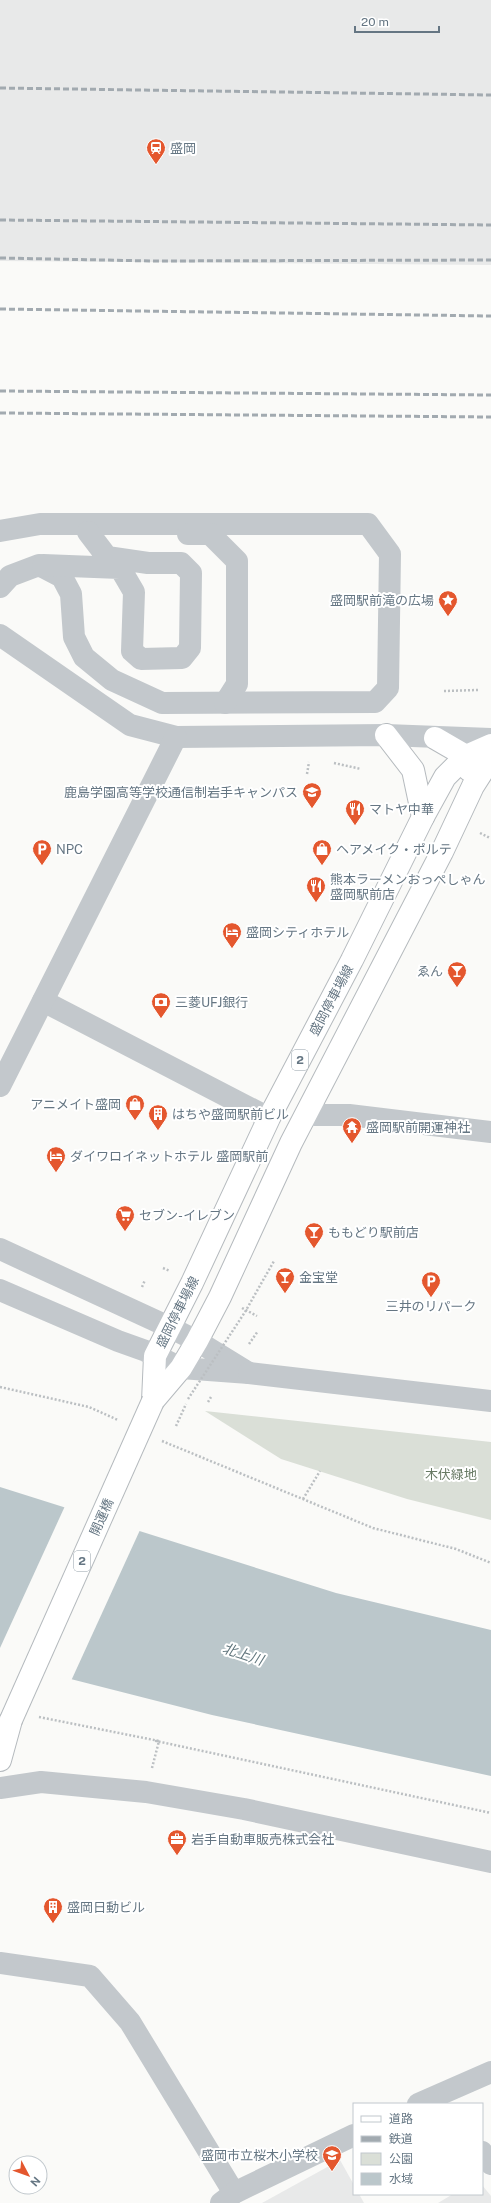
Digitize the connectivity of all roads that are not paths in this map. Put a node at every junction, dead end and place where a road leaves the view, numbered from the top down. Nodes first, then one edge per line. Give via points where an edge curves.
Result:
1 (88, 532) junction
2 (2, 533) edge
3 (39, 565) junction
4 (0, 587) edge
5 (0, 635) edge
6 (225, 703) junction
7 (386, 735) junction
8 (176, 736) junction
9 (434, 738) junction
10 (491, 739) edge
11 (491, 745) edge
12 (466, 756) junction
13 (491, 758) edge
14 (473, 786) junction
15 (423, 817) junction
16 (43, 1001) junction
17 (0, 1086) edge
18 (308, 1115) junction
19 (269, 1118) junction
20 (491, 1132) edge
21 (0, 1249) edge
22 (0, 1290) edge
23 (169, 1327) junction
24 (197, 1341) junction
25 (154, 1356) junction
26 (181, 1368) junction
27 (249, 1372) junction
28 (153, 1401) junction
29 (491, 1401) edge
30 (0, 1760) edge
31 (0, 1788) edge
32 (491, 1862) edge
33 (0, 1963) edge
34 (491, 2072) edge
35 (443, 2099) edge
36 (423, 2103) edge
37 (353, 2135) edge
38 (483, 2153) edge
39 (491, 2164) edge
40 (227, 2198) edge

1 - 2 street
1 - 3 street via 107,557 148,563 181,563 191,572 190,648 182,658 141,659 132,651 134,592 120,568
1 - 6 street via 210,534 237,561 237,684
2 - 6 street via 40,524 368,524 390,554 388,688 375,702
3 - 4 street via 10,576
3 - 6 street via 62,577 70,594 74,637 84,657 112,680 162,703
5 - 8 street via 130,725
7 - 8 street
7 - 9 street
7 - 15 main road via 413,770
8 - 16 street
9 - 10 street
9 - 12 main road
11 - 12 main road, 盛岡停車場線 / 2
12 - 14 main road
12 - 15 main road, 盛岡停車場線 / 2 via 445,777
13 - 14 main road, 2
14 - 18 main road, 2
15 - 19 main road, 盛岡停車場線 / 2
16 - 17 street
16 - 19 street
18 - 20 street via 350,1115
18 - 24 main road, 2 via 291,1143
19 - 23 main road, 盛岡停車場線 / 2
21 - 23 street
22 - 25 street
23 - 24 street
23 - 25 main road, 盛岡停車場線 / 2
24 - 26 main road, 2
24 - 27 street
25 - 26 street
25 - 28 main road, 盛岡停車場線 / 2
26 - 27 street
26 - 28 main road, 2
27 - 29 street
28 - 30 main road, 開運橋 / 2, bridge via 11,1720
31 - 32 street via 41,1782 146,1792
33 - 40 street via 90,1976 130,2022
34 - 35 street
35 - 36 street
37 - 40 street
38 - 39 street

